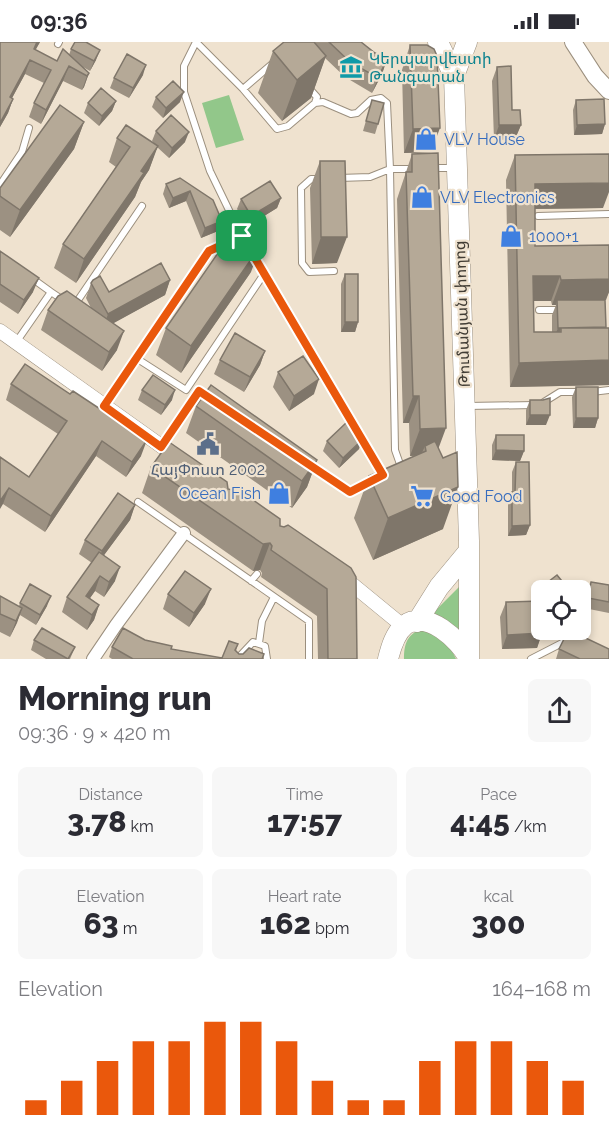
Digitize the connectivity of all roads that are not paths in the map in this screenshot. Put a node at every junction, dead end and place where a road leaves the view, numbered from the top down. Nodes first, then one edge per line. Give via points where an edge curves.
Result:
1 (196, 42) edge
2 (438, 42) edge
3 (467, 42) edge
4 (573, 42) edge
5 (279, 59) edge
6 (454, 76) junction
7 (304, 82) edge
8 (243, 89) junction
9 (609, 91) edge
10 (315, 103) junction
11 (28, 128) dead end
12 (457, 168) junction
13 (390, 169) junction
14 (322, 178) edge
15 (334, 178) edge
16 (0, 185) edge
17 (142, 206) dead end
18 (609, 214) edge
19 (538, 216) edge
20 (242, 236) junction
21 (334, 271) dead end
22 (26, 274) edge
23 (264, 274) junction
24 (51, 292) junction
25 (539, 310) dead end
26 (562, 310) edge
27 (0, 331) edge
28 (16, 343) junction
29 (136, 358) junction
30 (609, 390) edge
31 (218, 403) edge
32 (104, 406) junction
33 (465, 406) junction
34 (161, 447) junction
35 (303, 460) edge
36 (188, 465) edge
37 (412, 466) edge
38 (401, 467) junction
39 (383, 475) junction
40 (138, 502) dead end
41 (183, 534) junction
42 (204, 537) dead end
43 (199, 544) junction
44 (468, 552) junction
45 (329, 567) edge
46 (256, 574) dead end
47 (251, 581) junction
48 (274, 597) junction
49 (410, 624) junction
50 (566, 641) edge
51 (259, 643) junction
52 (93, 659) edge
53 (237, 659) edge
54 (267, 659) edge
55 (309, 659) edge
56 (388, 659) edge
57 (469, 659) edge
58 (531, 659) edge

1 - 8 lane
1 - 20 lane via 184,66 184,92 210,171
2 - 6 highway
3 - 6 highway
4 - 9 main road
5 - 8 lane
6 - 12 highway, Թումանյան փողոց
7 - 10 lane via 316,97
8 - 10 lane via 277,129 288,126
10 - 13 lane via 323,102 351,114 371,100 381,98 387,103
11 - 16 lane via 22,152
12 - 13 lane
12 - 33 highway, Թումանյան փողոց
13 - 15 lane via 370,177
13 - 38 lane via 395,450
14 - 21 lane via 311,179 301,188 302,263 309,272
17 - 24 lane via 74,306
18 - 19 lane
20 - 23 lane
20 - 29 lane via 209,251
22 - 24 lane
23 - 29 lane via 186,390
23 - 39 lane
24 - 28 lane
25 - 26 lane
27 - 28 street
28 - 32 street
29 - 32 lane
30 - 33 lane via 560,392 539,405
31 - 34 lane via 199,391
32 - 34 street
33 - 44 highway, Թումանյան փողոց via 461,464
34 - 36 street
35 - 39 lane via 350,492
37 - 38 lane
38 - 39 lane
40 - 41 lane
41 - 43 lane
41 - 52 street via 120,627
42 - 43 lane
43 - 47 lane
44 - 49 highway
44 - 57 highway, Թումանյան փողոց
45 - 49 street
46 - 47 lane
47 - 48 lane
48 - 51 lane via 262,621
48 - 55 lane via 309,621
49 - 56 highway via 395,639
49 - 57 highway via 428,623 444,630
50 - 58 lane
51 - 53 lane via 247,646
51 - 54 lane via 265,646

